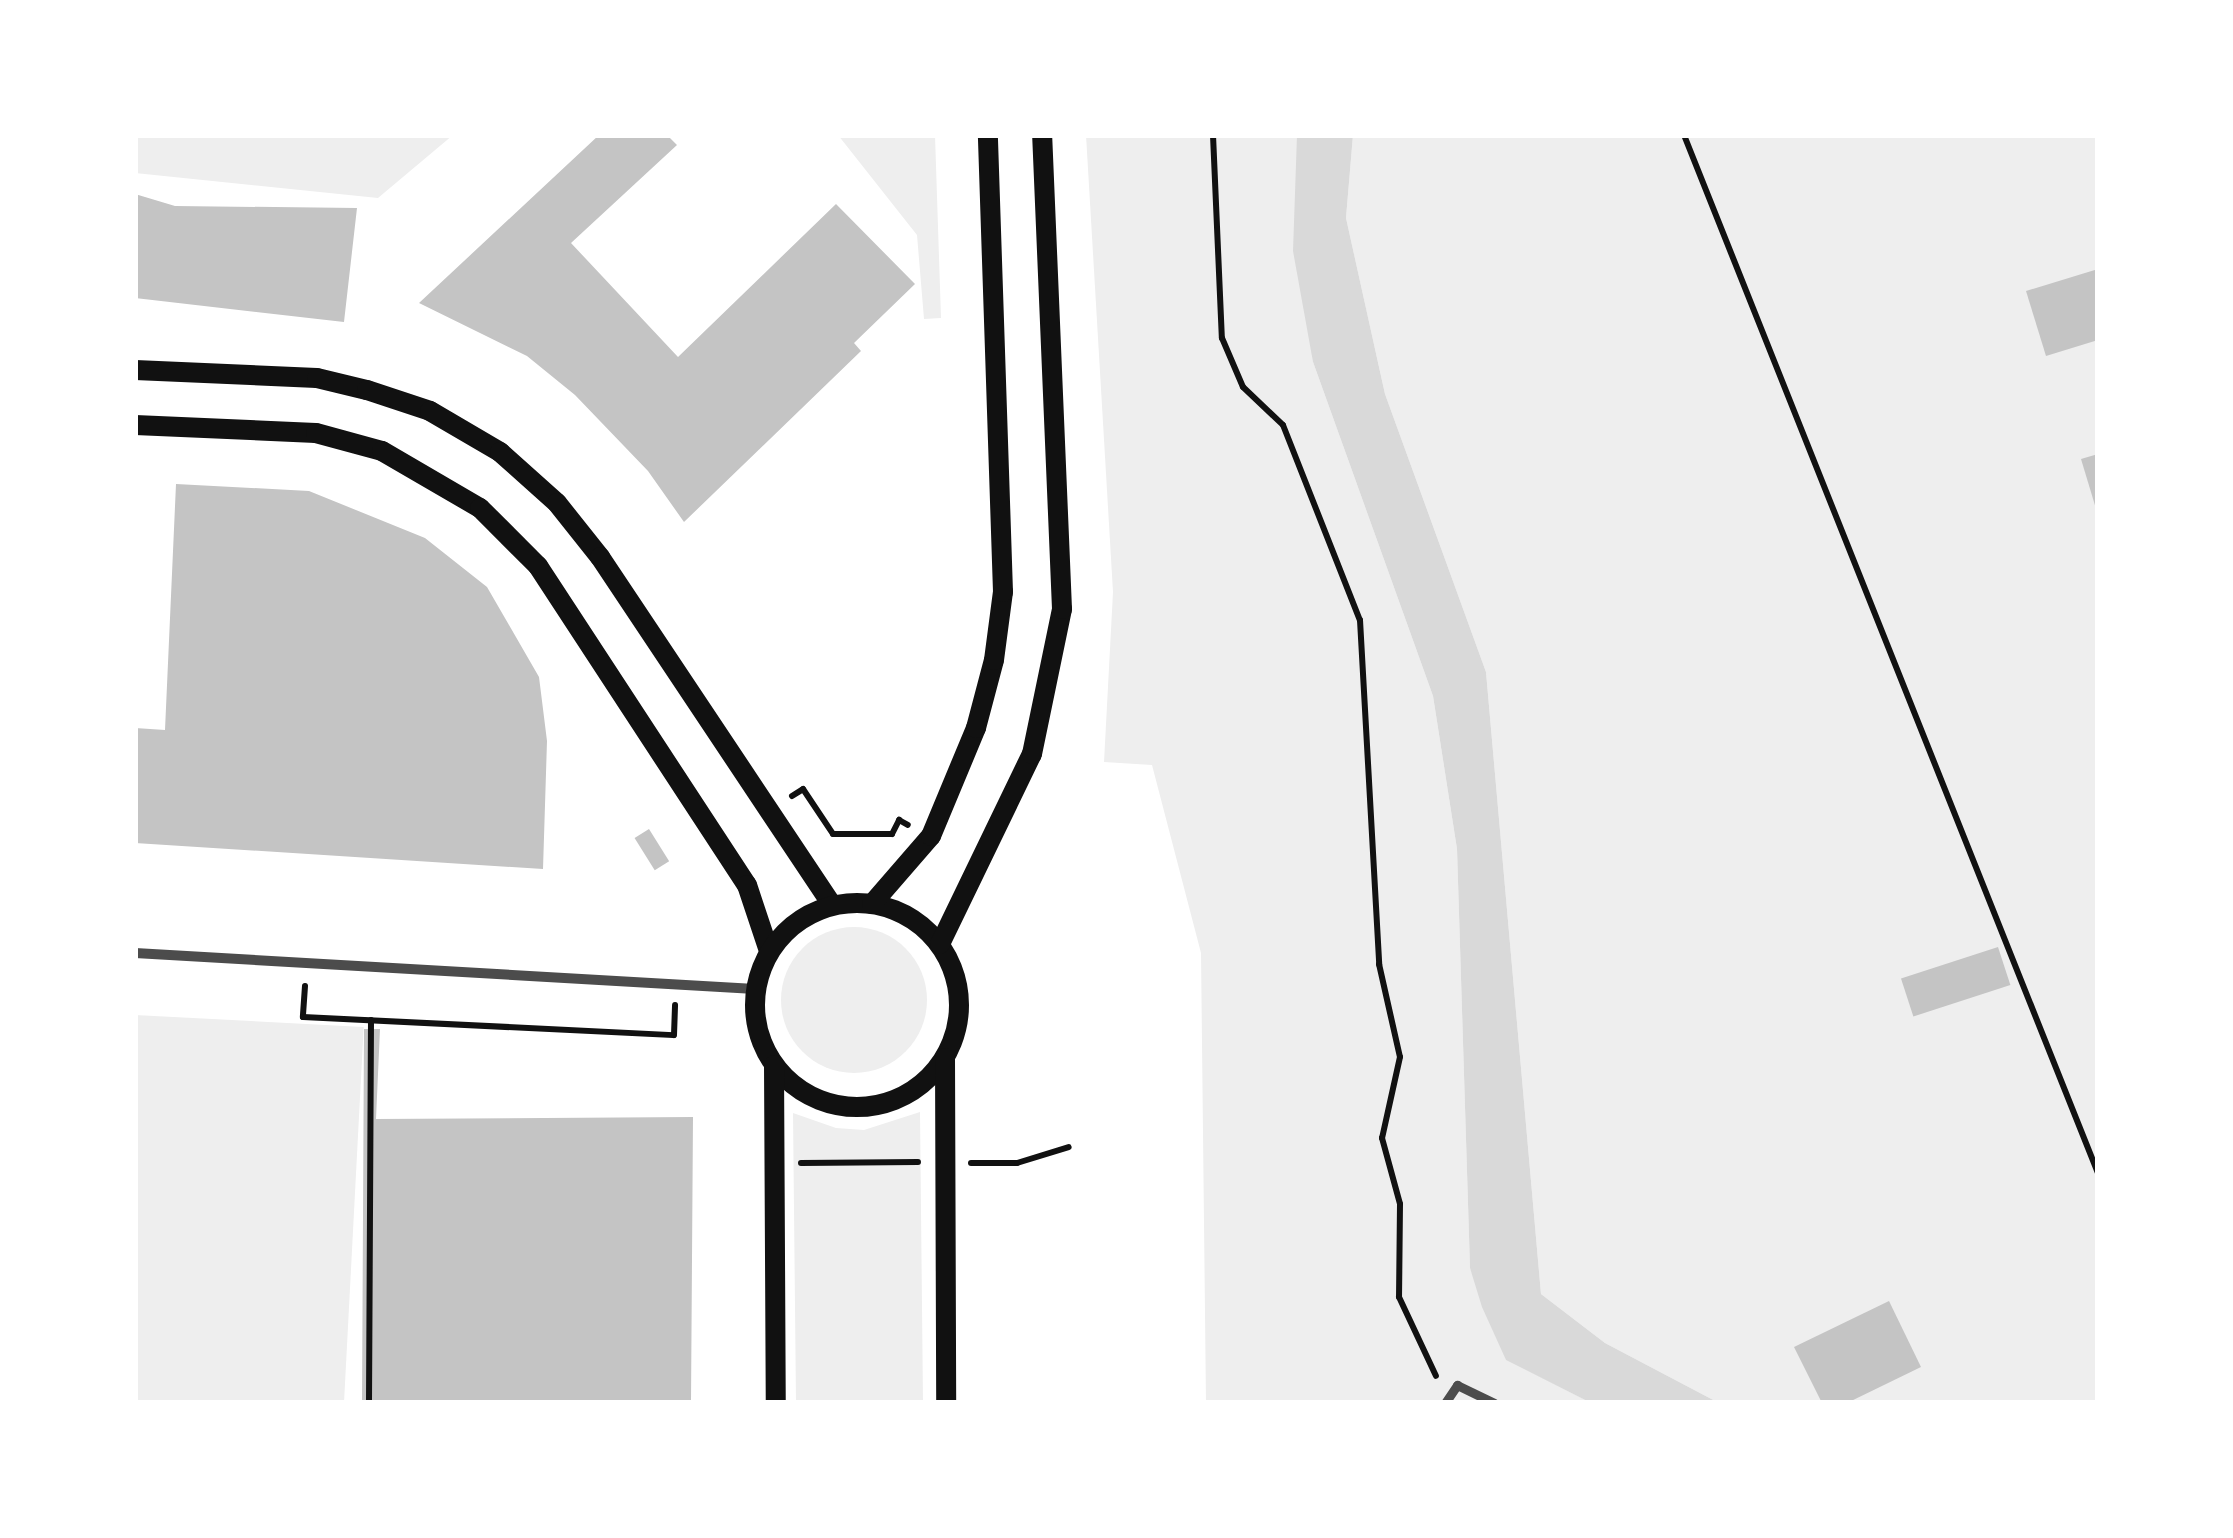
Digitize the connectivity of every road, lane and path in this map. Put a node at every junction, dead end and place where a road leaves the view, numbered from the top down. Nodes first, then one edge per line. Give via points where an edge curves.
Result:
1 (988, 135) edge
2 (1042, 135) edge
3 (1212, 135) edge
4 (1684, 135) edge
5 (135, 370) edge
6 (135, 425) edge
7 (766, 812) junction
8 (931, 836) junction
9 (872, 904) junction
10 (832, 906) junction
11 (940, 944) junction
12 (769, 951) junction
13 (135, 953) edge
14 (306, 961) junction
15 (676, 983) junction
16 (755, 989) junction
17 (371, 1020) junction
18 (944, 1058) junction
19 (774, 1065) junction
20 (2098, 1173) edge
21 (1445, 1399) edge
22 (369, 1403) edge
23 (776, 1403) edge
24 (946, 1403) edge
25 (1494, 1403) edge

1 - 8 main road via 1003,592 976,728
2 - 11 main road via 1062,609 1032,754
3 - 21 path via 1222,338 1244,387 1283,426 1360,620 1379,964 1400,1057 1382,1138 1400,1204 1399,1297
4 - 20 path
5 - 7 main road via 317,378 430,411 500,452 557,504 600,557
6 - 12 main road via 316,433 382,451 480,508 538,566 748,885
7 - 8 path via 804,788 834,834 892,834 899,820
7 - 10 main road
8 - 9 main road
9 - 10 main road
9 - 11 main road via 921,925
10 - 12 main road via 807,915
11 - 18 main road via 959,1000
12 - 16 main road
13 - 14 street
14 - 15 street
14 - 17 path via 304,1017
15 - 16 street
15 - 17 path via 674,1035
16 - 19 main road via 761,1042
17 - 22 path
18 - 19 main road via 900,1098 861,1107 821,1101
18 - 24 main road
19 - 23 main road
21 - 25 street via 1465,1385

